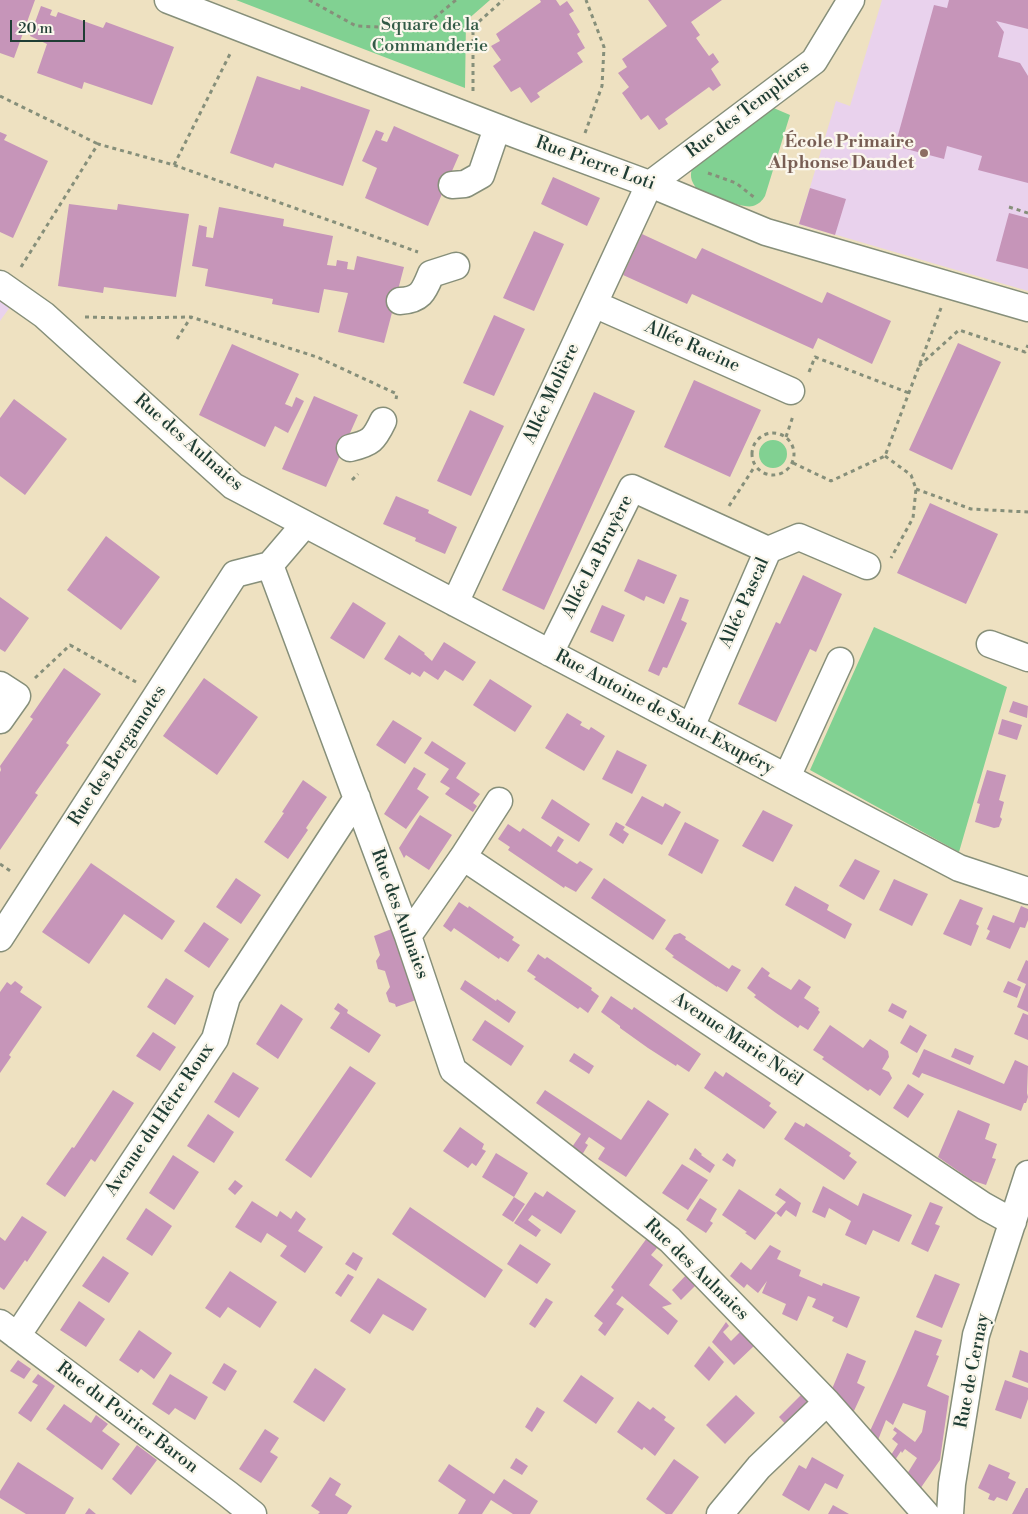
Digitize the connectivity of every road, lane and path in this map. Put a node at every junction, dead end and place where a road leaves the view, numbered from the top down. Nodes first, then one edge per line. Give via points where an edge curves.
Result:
1 (168, 0) edge
2 (309, 0) edge
3 (456, 0) edge
4 (503, 0) edge
5 (586, 0) edge
6 (851, 0) edge
7 (242, 29) junction
8 (0, 96) edge
9 (485, 123) junction
10 (98, 144) junction
11 (577, 157) junction
12 (174, 165) junction
13 (452, 185) dead end
14 (649, 185) junction
15 (1008, 207) dead end
16 (1028, 213) edge
17 (419, 252) dead end
18 (456, 266) dead end
19 (949, 285) junction
20 (4, 287) edge
21 (400, 301) dead end
22 (594, 304) junction
23 (1028, 308) edge
24 (44, 315) junction
25 (192, 316) junction
26 (177, 339) dead end
27 (1028, 345) edge
28 (919, 366) junction
29 (799, 383) joint
30 (909, 393) junction
31 (397, 394) dead end
32 (383, 421) dead end
33 (350, 448) dead end
34 (885, 456) junction
35 (793, 463) junction
36 (755, 466) junction
37 (916, 490) junction
38 (1028, 512) edge
39 (305, 524) junction
40 (716, 526) junction
41 (768, 550) junction
42 (270, 565) junction
43 (867, 566) joint
44 (454, 603) junction
45 (990, 644) dead end
46 (550, 652) junction
47 (1028, 658) edge
48 (840, 661) dead end
49 (8, 690) edge
50 (158, 694) junction
51 (0, 720) edge
52 (691, 727) junction
53 (787, 777) junction
54 (357, 798) junction
55 (499, 801) dead end
56 (463, 857) junction
57 (1028, 891) edge
58 (408, 936) junction
59 (0, 938) edge
60 (1028, 1174) edge
61 (1013, 1222) junction
62 (8, 1329) edge
63 (827, 1402) junction
64 (253, 1514) edge
65 (720, 1514) edge
66 (926, 1514) edge
67 (950, 1514) edge

1 - 7 street, Rue Pierre Loti
2 - 3 path via 356,26 421,29
4 - 9 path via 473,27
5 - 11 path via 604,47 602,86
6 - 14 street, Rue des Templiers via 814,61
7 - 9 street, Rue Pierre Loti
7 - 12 path
8 - 10 path
9 - 11 street, Rue Pierre Loti
9 - 13 street via 481,175 465,184
10 - 12 path
10 - 20 path
11 - 14 street, Rue Pierre Loti
12 - 17 path
14 - 19 street, Rue Pierre Loti via 766,232 878,256
14 - 22 street, Allée Molière
15 - 16 path
18 - 21 street via 431,274 423,293 410,301
19 - 23 street, Rue Pierre Loti
19 - 28 path
20 - 24 street, Rue des Aulnaies
22 - 29 street, Allée Racine
22 - 44 street, Allée Molière
24 - 25 path
24 - 39 street, Rue des Aulnaies via 232,486
25 - 26 path
25 - 31 path via 317,358
27 - 28 path via 1025,352 959,330
28 - 30 path
29 - 30 path via 815,357
30 - 34 path
32 - 33 street via 366,444
34 - 35 path via 831,481
34 - 37 path via 911,475
35 - 36 path via 783,474 767,475
35 - 36 path via 794,449 786,437 775,433 763,435 754,443 752,455
36 - 40 path
37 - 38 path via 971,509
37 - 43 path via 913,518 891,559
39 - 42 street
39 - 44 street, Rue Antoine de Saint-Exupéry
40 - 41 street, Allée La Bruyère
40 - 46 street, Allée La Bruyère via 632,488
41 - 43 street, Allée Pascal via 800,537
41 - 52 street, Allée Pascal
42 - 50 street, Rue des Bergamotes via 235,574
42 - 54 street, Rue des Aulnaies
44 - 46 street, Rue Antoine de Saint-Exupéry
45 - 47 street
46 - 52 street, Rue Antoine de Saint-Exupéry
48 - 53 street
49 - 50 path via 70,645
49 - 51 street
50 - 59 street, Rue des Bergamotes
52 - 53 street, Rue Antoine de Saint-Exupéry
53 - 57 street, Rue Antoine de Saint-Exupéry via 959,868
54 - 58 street, Rue des Aulnaies
54 - 62 street, Avenue du Hêtre Roux via 228,997 214,1039
55 - 56 street
56 - 58 street
56 - 61 street, Avenue Marie Noël via 984,1206
58 - 63 street, Rue des Aulnaies via 453,1070 670,1240
60 - 61 street, Rue de Cernay
61 - 67 street, Rue de Cernay via 976,1335
62 - 64 street, Rue du Poirier Baron
63 - 65 street via 759,1467
63 - 66 street, Rue des Aulnaies

